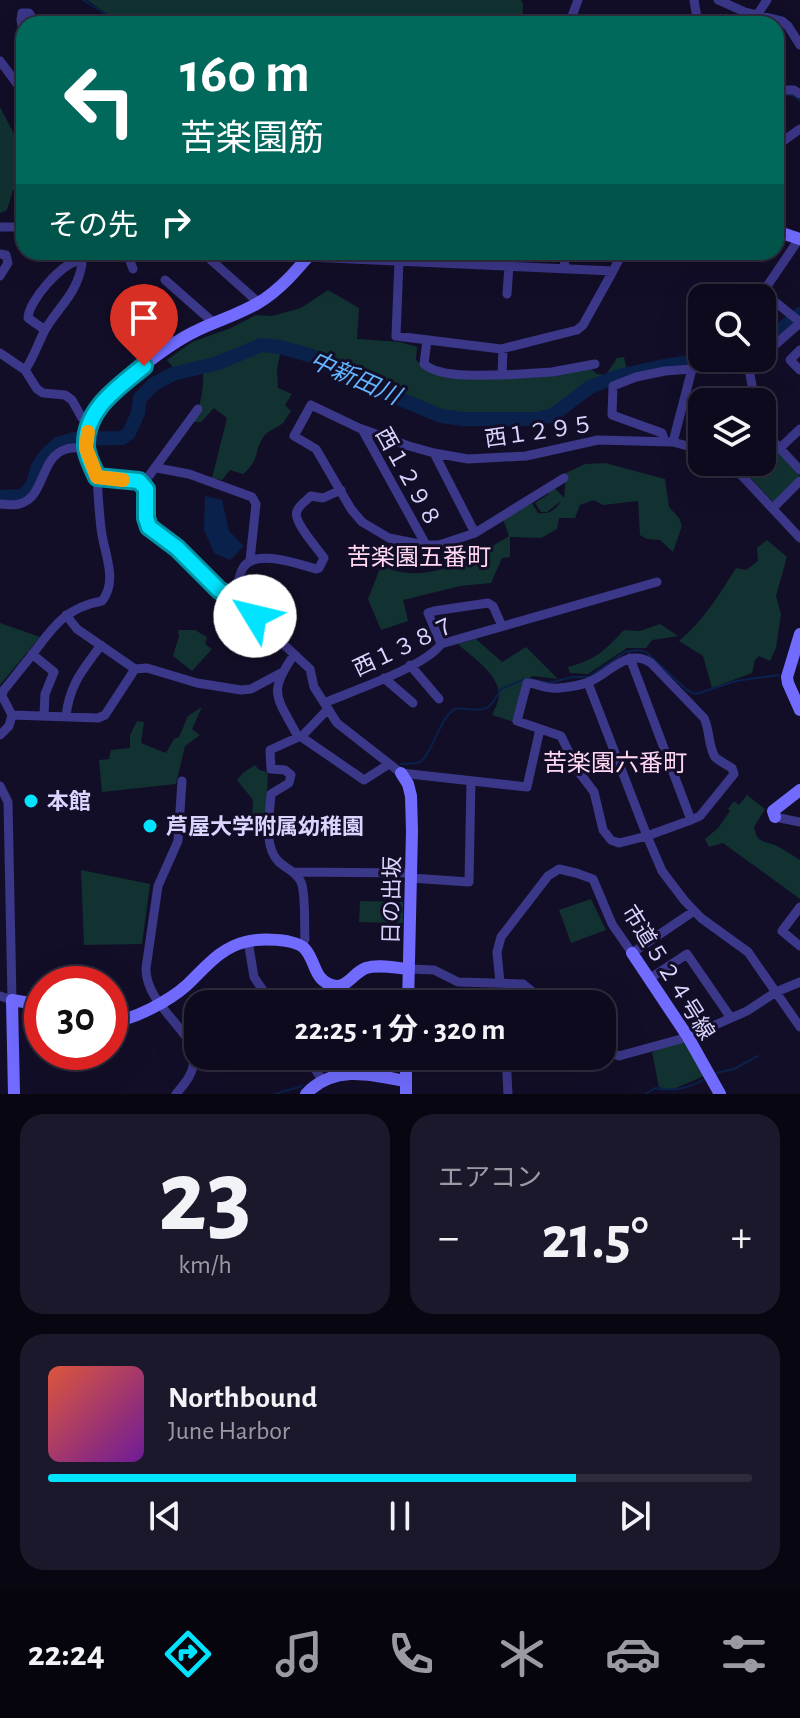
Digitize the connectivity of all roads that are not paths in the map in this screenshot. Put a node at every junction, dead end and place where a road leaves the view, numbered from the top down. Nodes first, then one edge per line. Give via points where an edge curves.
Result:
1 (718, 0) edge
2 (741, 4) edge
3 (784, 23) edge
4 (800, 45) edge
5 (0, 61) edge
6 (16, 82) edge
7 (800, 239) edge
8 (0, 254) edge
9 (130, 260) edge
10 (211, 260) edge
11 (301, 260) edge
12 (399, 260) edge
13 (459, 260) edge
14 (502, 260) edge
15 (565, 260) edge
16 (619, 260) edge
17 (504, 265) junction
18 (564, 268) junction
19 (133, 269) dead end
20 (613, 271) junction
21 (0, 276) edge
22 (165, 280) dead end
23 (507, 294) dead end
24 (259, 303) junction
25 (130, 307) dead end
26 (214, 323) junction
27 (800, 323) edge
28 (45, 330) junction
29 (427, 340) junction
30 (175, 343) junction
31 (776, 344) edge
32 (503, 349) junction
33 (800, 350) edge
34 (0, 353) edge
35 (595, 364) dead end
36 (688, 369) edge
37 (25, 370) junction
38 (800, 370) edge
39 (691, 372) edge
40 (502, 375) junction
41 (198, 409) dead end
42 (359, 428) junction
43 (800, 429) edge
44 (87, 437) junction
45 (669, 442) junction
46 (776, 444) edge
47 (688, 447) edge
48 (780, 448) junction
49 (434, 453) junction
50 (157, 468) junction
51 (800, 470) edge
52 (742, 476) edge
53 (97, 477) junction
54 (564, 478) dead end
55 (800, 481) edge
56 (143, 484) junction
57 (341, 490) junction
58 (0, 504) edge
59 (773, 508) junction
60 (475, 533) junction
61 (800, 538) edge
62 (426, 545) junction
63 (250, 560) junction
64 (657, 582) dead end
65 (235, 599) junction
66 (66, 615) junction
67 (502, 626) junction
68 (800, 634) edge
69 (441, 644) junction
70 (101, 645) junction
71 (32, 654) junction
72 (294, 655) junction
73 (630, 658) junction
74 (410, 665) junction
75 (135, 669) junction
76 (281, 673) junction
77 (384, 678) junction
78 (588, 683) junction
79 (796, 691) edge
80 (439, 699) dead end
81 (413, 703) dead end
82 (325, 706) junction
83 (800, 710) edge
84 (12, 715) junction
85 (44, 715) junction
86 (66, 716) junction
87 (540, 729) junction
88 (0, 735) edge
89 (299, 737) junction
90 (389, 764) junction
91 (401, 773) junction
92 (182, 781) dead end
93 (471, 781) junction
94 (0, 786) edge
95 (800, 790) edge
96 (775, 817) joint
97 (691, 820) junction
98 (800, 822) edge
99 (647, 836) junction
100 (4, 844) edge
101 (294, 872) junction
102 (411, 876) junction
103 (800, 907) edge
104 (694, 911) junction
105 (248, 941) junction
106 (302, 946) junction
107 (800, 946) edge
108 (632, 953) junction
109 (409, 969) junction
110 (649, 979) junction
111 (501, 982) junction
112 (800, 982) edge
113 (263, 990) edge
114 (408, 990) edge
115 (501, 990) edge
116 (530, 990) edge
117 (776, 992) junction
118 (6, 998) edge
119 (159, 1004) junction
120 (128, 1018) edge
121 (731, 1018) junction
122 (800, 1027) edge
123 (688, 1037) junction
124 (616, 1055) edge
125 (14, 1070) junction
126 (316, 1070) edge
127 (507, 1070) edge
128 (0, 1071) edge
129 (322, 1080) junction
130 (405, 1088) edge
131 (14, 1094) edge
132 (176, 1094) edge
133 (306, 1094) edge
134 (508, 1094) edge
135 (720, 1094) edge

1 - 2 street
3 - 4 street
5 - 6 street
7 - 27 street via 763,292
8 - 21 street via 8,263
9 - 19 street
10 - 24 street
11 - 24 street
12 - 29 street via 396,336
13 - 17 street
14 - 17 street
15 - 18 street
16 - 20 street
17 - 18 street
17 - 23 street
18 - 20 street
20 - 32 street via 577,330
22 - 26 street
24 - 26 street
25 - 30 street
26 - 30 street
27 - 31 street
28 - 28 street via 79,281 79,261 72,261 47,284 27,313
28 - 37 street
29 - 32 street
29 - 40 street via 424,364 431,370
30 - 44 street via 96,410
32 - 40 street
33 - 38 street via 790,360
34 - 37 street
35 - 40 street
36 - 45 street via 613,386 612,415 662,433
37 - 44 street via 43,393 72,400
39 - 45 street
41 - 50 street
42 - 49 street, 西１２９５
42 - 57 street, 西１２９５ via 311,405 294,436 316,449
42 - 62 street, 西１２９８
43 - 48 street
44 - 53 street
44 - 58 street via 54,455 32,497 20,505
45 - 47 street
45 - 49 street, 西１２９５ via 598,440 498,458
46 - 48 street
48 - 51 street
49 - 60 street
50 - 56 street
50 - 63 street via 252,497 256,504
52 - 59 street
53 - 56 street
53 - 66 street via 108,590 102,601
54 - 60 street, 西１２９５
55 - 59 street
56 - 65 street via 149,527
57 - 62 street, 西１２９５ via 362,522 389,538
57 - 63 street via 323,498 311,496 295,516 324,558 319,568 285,560
59 - 61 street
60 - 62 street, 西１２９５
63 - 65 street via 242,568
64 - 67 street, 西１３８７
65 - 72 street
66 - 70 street
66 - 71 street
67 - 69 street, 西１３８７
67 - 69 street via 488,603 434,611 428,613
68 - 79 street via 787,677
69 - 74 street, 西１３８７
70 - 75 street
70 - 86 street via 73,685
71 - 84 street via 3,691
71 - 85 street via 54,672
72 - 76 street
72 - 82 street via 310,669
73 - 78 street
73 - 97 street
73 - 97 street via 651,663 704,718 716,758 732,768 734,774
74 - 77 street, 西１３８７
74 - 80 street
75 - 76 street via 241,690
75 - 86 street via 105,715
76 - 89 street via 276,695
77 - 81 street
77 - 82 street, 西１３８７
78 - 87 street via 551,688 527,683 517,721
78 - 99 street
79 - 83 street
82 - 89 street via 321,717
82 - 90 street via 337,723
84 - 85 street
84 - 88 street
85 - 86 street
87 - 93 street via 527,787
87 - 99 street via 561,736 594,792 603,830 611,840
89 - 90 street via 364,780
89 - 101 street via 270,750 271,769 291,775 289,783 271,794 269,840 279,862
90 - 91 street
91 - 93 street
91 - 102 street, 日の出坂 via 411,796
92 - 119 street via 178,841 158,886 146,968
93 - 102 street via 469,882
94 - 100 street via 8,802
95 - 96 street via 773,811
96 - 98 street
97 - 99 street
99 - 104 street via 662,871
100 - 118 street
101 - 102 street
101 - 106 street via 302,883
102 - 109 street, 日の出坂
103 - 107 street via 782,931
104 - 108 street
104 - 117 street via 748,952
105 - 106 street
105 - 113 street via 254,977
105 - 119 street via 217,954
106 - 109 street via 321,979 339,987 369,967
108 - 110 street, 市道５２４号線
108 - 111 street, 市道５２４号線 via 612,924 593,879 559,869 501,937
109 - 111 street via 434,970 458,982
109 - 114 street, 日の出坂
110 - 121 street via 687,954
110 - 123 street, 市道５２４号線
111 - 115 street
111 - 116 street
112 - 117 street
117 - 121 street
117 - 122 street
118 - 125 street
119 - 120 street
119 - 132 street via 191,1044 195,1059
121 - 123 street
123 - 124 street
123 - 135 street, 市道５２４号線
125 - 128 street
125 - 131 street
126 - 129 street
127 - 134 street
129 - 130 street via 340,1074 380,1076
129 - 133 street

